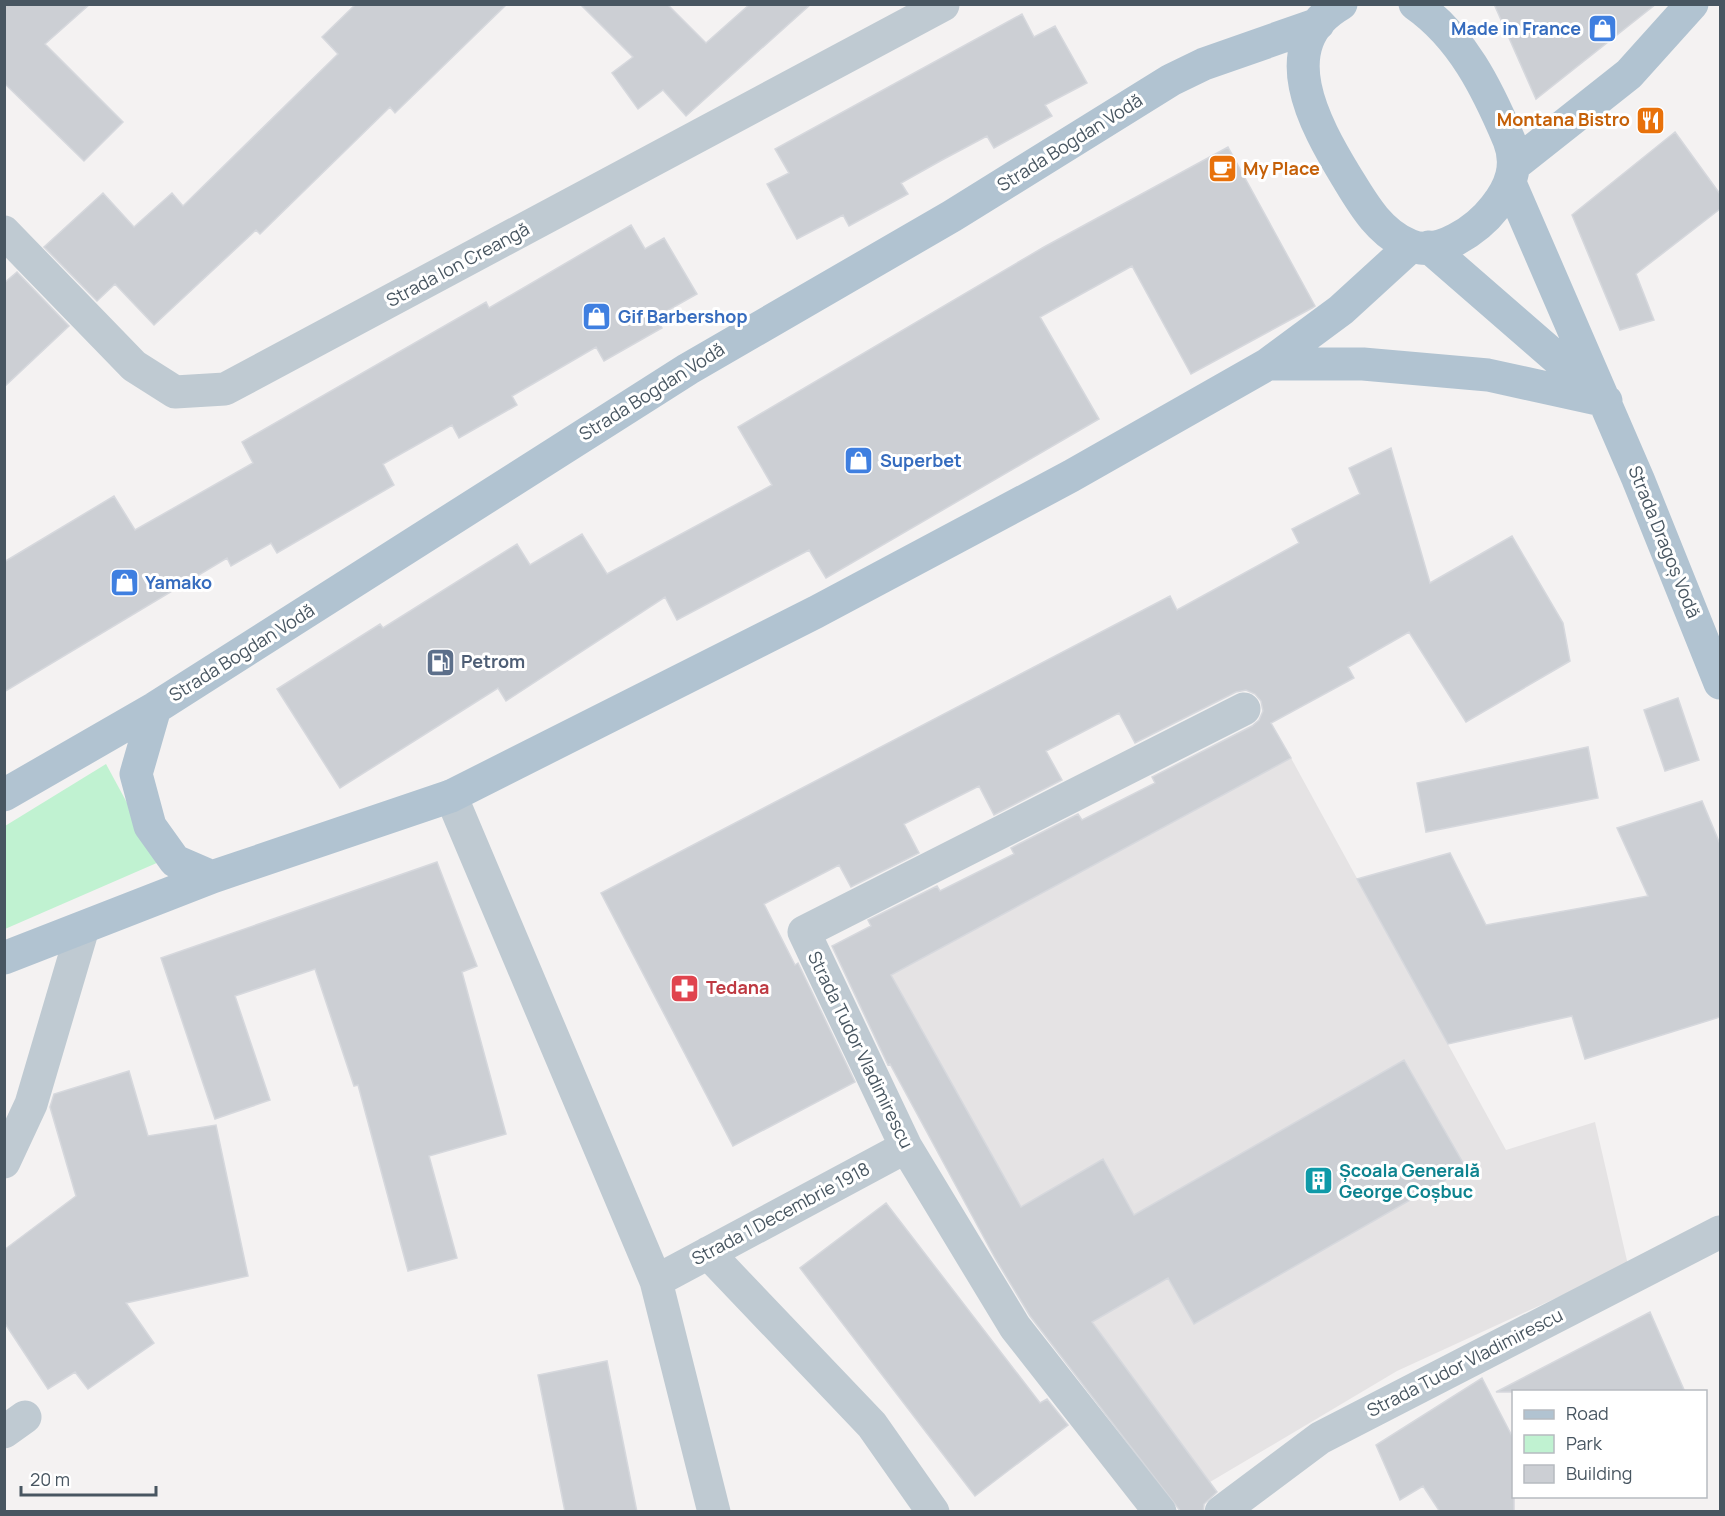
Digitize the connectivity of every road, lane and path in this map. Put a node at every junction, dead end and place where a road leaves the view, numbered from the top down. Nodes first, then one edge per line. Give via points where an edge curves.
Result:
1 (1415, 4) edge
2 (1692, 4) edge
3 (943, 5) edge
4 (1329, 14) edge
5 (1512, 174) junction
6 (4, 232) edge
7 (1420, 246) junction
8 (1268, 364) junction
9 (1606, 401) junction
10 (1720, 682) edge
11 (155, 708) junction
12 (1244, 709) dead end
13 (4, 795) edge
14 (451, 796) junction
15 (212, 877) junction
16 (83, 928) junction
17 (4, 958) edge
18 (906, 1147) junction
19 (4, 1161) edge
20 (1720, 1232) edge
21 (708, 1253) junction
22 (656, 1281) junction
23 (714, 1512) edge
24 (933, 1512) edge
25 (1160, 1512) edge
26 (1221, 1512) edge

1 - 5 main road, Strada Dragoș Vodă via 1444,28 1472,64 1507,136
2 - 5 main road via 1629,74
3 - 6 street, Strada Ion Creangă via 225,390 175,392 134,366
4 - 7 main road, Strada Dragoș Vodă via 1307,41 1305,96 1319,128 1378,224
4 - 11 main road, Strada Bogdan Vodă via 1171,80 952,216 688,369
5 - 7 main road via 1495,208 1474,228 1453,241
5 - 9 main road, Strada Dragoș Vodă
7 - 8 main road
7 - 9 main road, Strada Dragoș Vodă
8 - 9 main road via 1363,364 1455,371
8 - 14 main road via 1071,476 816,612
9 - 10 main road, Strada Dragoș Vodă
11 - 13 main road, Strada Bogdan Vodă
11 - 15 main road via 136,774 150,826 176,861
12 - 18 street, Strada Tudor Vladimirescu via 804,932
14 - 15 main road
14 - 22 street
15 - 16 main road
16 - 17 main road
16 - 19 street via 31,1104
18 - 21 street, Strada 1 Decembrie 1918
18 - 25 street, Strada Tudor Vladimirescu via 1015,1328
20 - 26 street, Strada Tudor Vladimirescu via 1320,1438
21 - 22 street, Strada 1 Decembrie 1918
21 - 24 street via 872,1425
22 - 23 street

